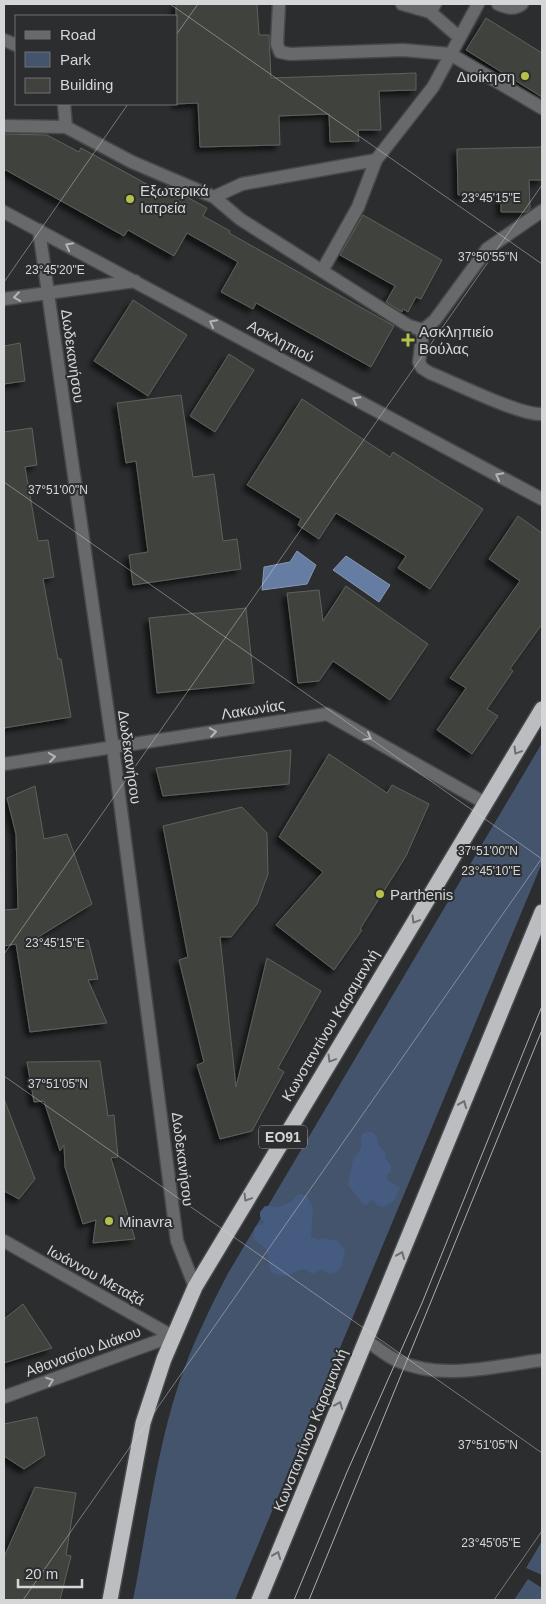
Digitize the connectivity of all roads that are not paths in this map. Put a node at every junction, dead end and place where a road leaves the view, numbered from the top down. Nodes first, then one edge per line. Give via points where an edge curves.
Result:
1 (279, 4) edge
2 (402, 4) edge
3 (478, 4) edge
4 (498, 4) edge
5 (522, 4) edge
6 (432, 8) edge
7 (459, 37) junction
8 (450, 54) junction
9 (64, 105) edge
10 (542, 108) edge
11 (4, 126) edge
12 (66, 127) junction
13 (376, 160) junction
14 (214, 197) junction
15 (542, 210) edge
16 (4, 212) edge
17 (39, 230) junction
18 (322, 271) junction
19 (135, 281) junction
20 (47, 293) junction
21 (4, 299) edge
22 (423, 330) junction
23 (542, 414) edge
24 (542, 499) edge
25 (542, 709) edge
26 (113, 748) junction
27 (4, 764) edge
28 (485, 802) junction
29 (542, 912) edge
30 (4, 1241) edge
31 (195, 1287) junction
32 (172, 1336) junction
33 (366, 1340) junction
34 (542, 1360) edge
35 (4, 1397) edge
36 (110, 1600) edge
37 (259, 1600) edge

1 - 8 street via 280,52 403,50
2 - 6 street
3 - 7 street
4 - 5 street via 517,8
6 - 7 street
7 - 8 street
8 - 10 street
8 - 13 street via 433,87
9 - 12 street
11 - 12 street
12 - 14 street via 132,162
13 - 14 street via 242,184
13 - 18 street via 358,207
14 - 18 street via 240,220
15 - 22 street via 487,249 435,320
16 - 17 street, Ασκληπιού
19 -> 17 street, Ασκληπιού
17 - 20 street, Δωδεκανήσου
18 - 22 street via 409,326
19 - 20 street
24 -> 19 street, Ασκληπιού
20 -> 21 street
20 - 26 street, Δωδεκανήσου
22 - 23 street via 419,362 422,368 515,407
25 -> 28 highway, Κωνσταντίνου Καραμανλή / ΕΟ91
27 -> 26 street, Λακωνίας
26 -> 28 street, Λακωνίας via 327,714
26 - 31 street, Δωδεκανήσου via 178,1241
28 -> 31 highway, Κωνσταντίνου Καραμανλή / ΕΟ91
33 -> 29 highway, Κωνσταντίνου Καραμανλή
30 - 32 street, Ιωάννου Μεταξά
31 - 32 highway, Κωνσταντίνου Καραμανλή / ΕΟ91
35 -> 32 street, Αθανασίου Διάκου
32 - 36 highway, Κωνσταντίνου Καραμανλή / ΕΟ91 via 143,1423
33 - 34 street via 396,1360 449,1372
37 -> 33 highway, Κωνσταντίνου Καραμανλή

